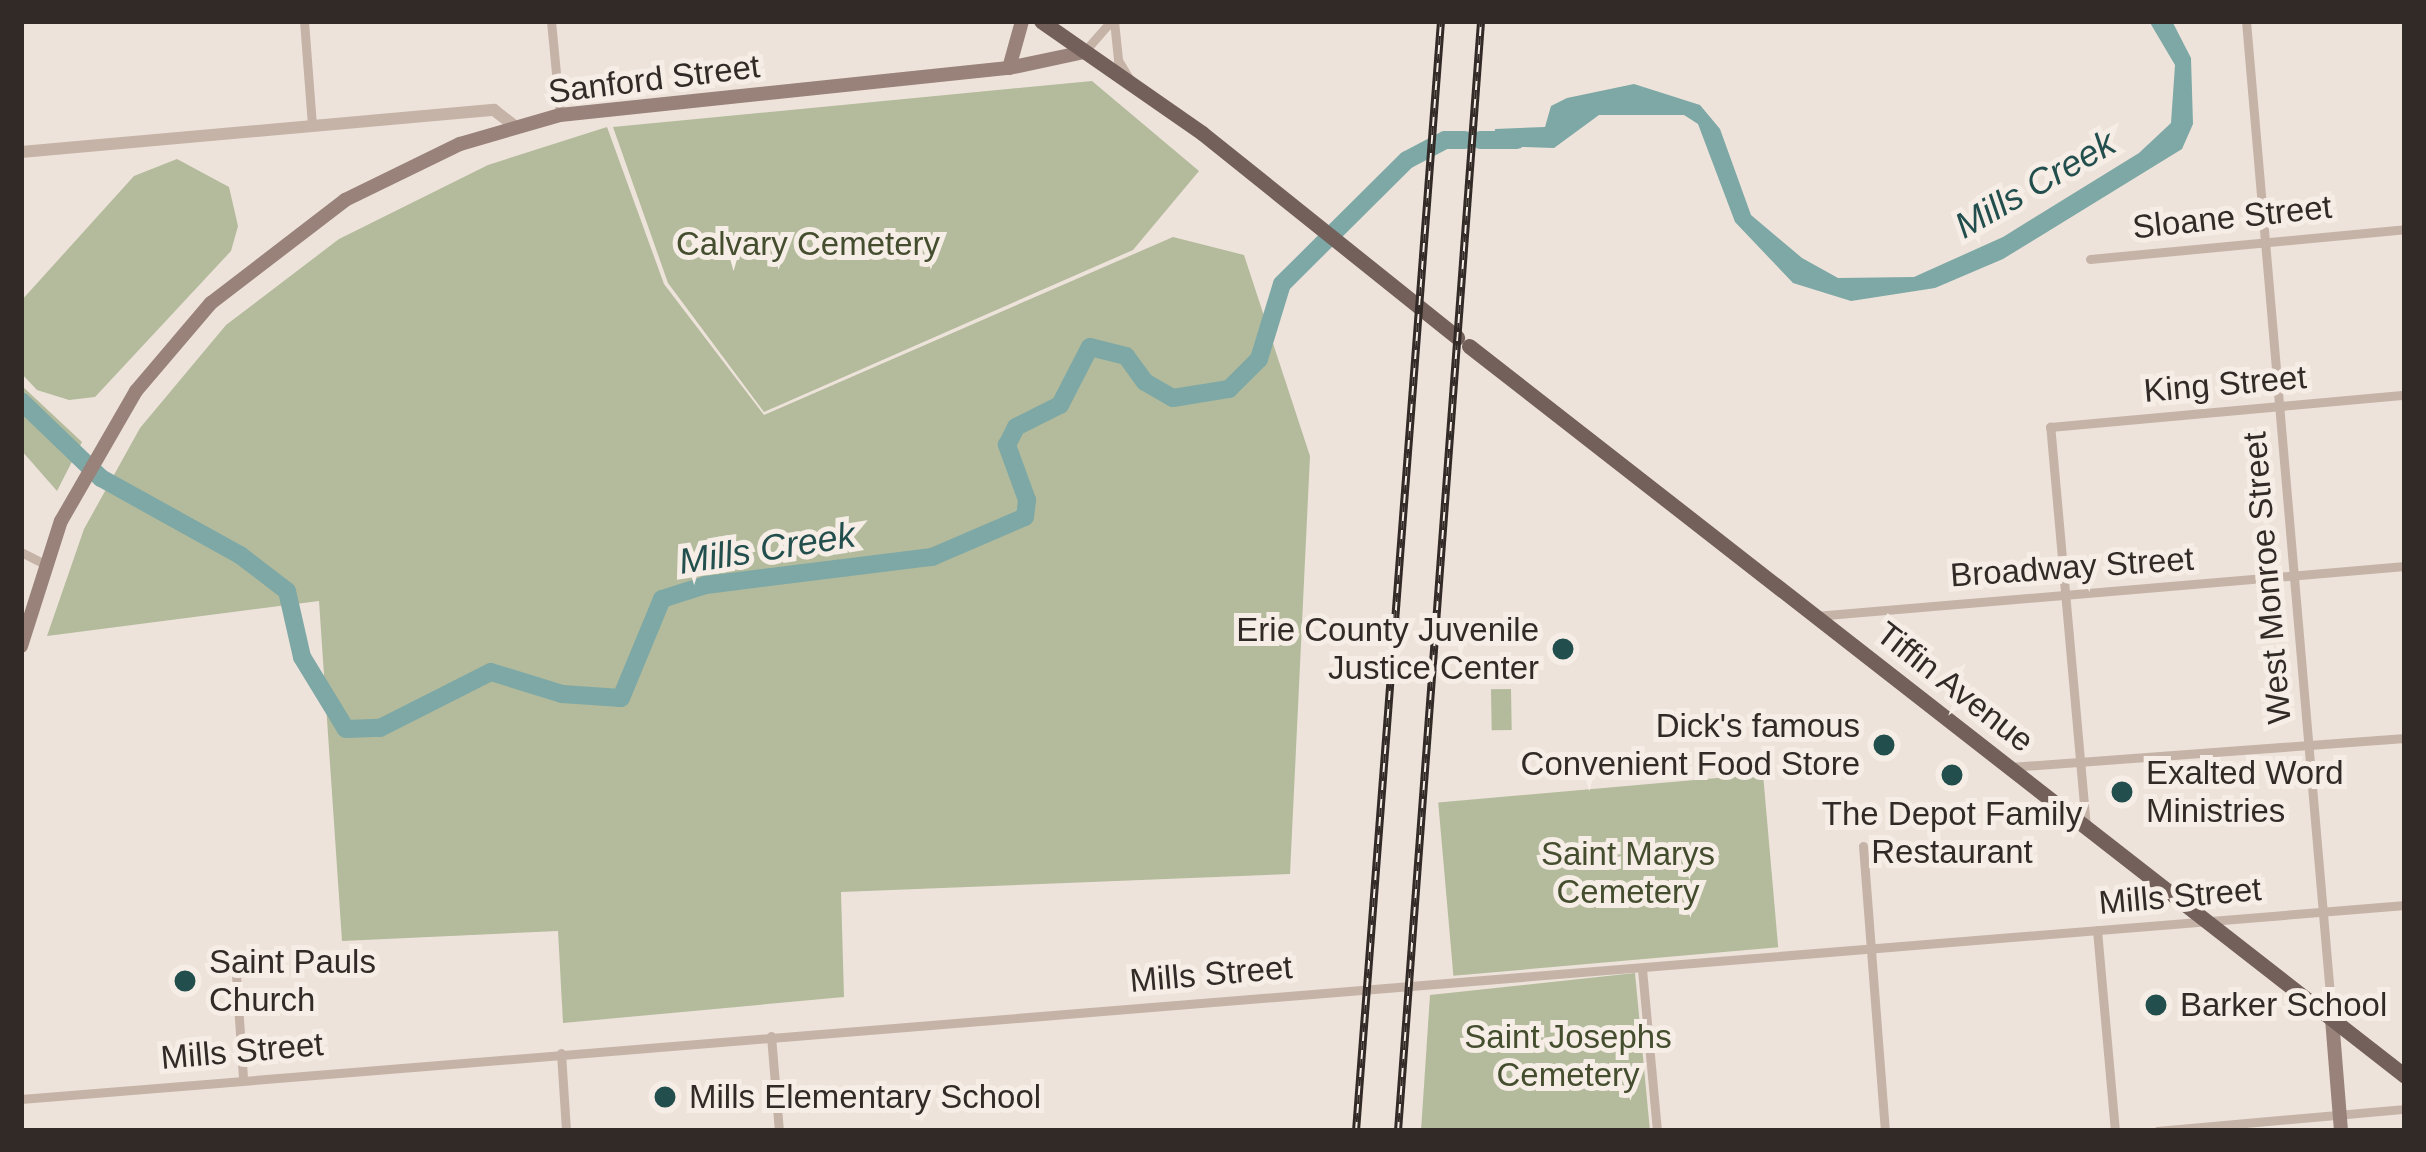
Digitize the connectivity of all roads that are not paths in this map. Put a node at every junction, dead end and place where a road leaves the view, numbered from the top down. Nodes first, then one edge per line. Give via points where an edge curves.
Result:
1 (304, 21) edge
2 (551, 21) edge
3 (1022, 21) edge
4 (1041, 21) edge
5 (1112, 21) edge
6 (2246, 21) edge
7 (1084, 52) junction
8 (1009, 68) junction
9 (1135, 88) junction
10 (560, 115) junction
11 (312, 125) junction
12 (516, 127) junction
13 (21, 152) edge
14 (2405, 229) edge
15 (2264, 238) junction
16 (2090, 259) dead end
17 (2405, 395) edge
18 (2279, 407) junction
19 (21, 552) edge
20 (45, 564) junction
21 (2405, 566) edge
22 (2294, 577) junction
23 (2066, 595) junction
24 (1815, 616) junction
25 (21, 646) edge
26 (2405, 738) edge
27 (2309, 746) junction
28 (2081, 763) junction
29 (2010, 767) junction
30 (2086, 827) junction
31 (1863, 846) dead end
32 (2405, 905) edge
33 (2322, 912) junction
34 (2208, 921) junction
35 (2097, 930) junction
36 (1871, 948) junction
37 (235, 960) dead end
38 (1642, 969) junction
39 (2332, 1019) junction
40 (771, 1036) junction
41 (561, 1053) junction
42 (2405, 1076) edge
43 (243, 1077) junction
44 (21, 1099) edge
45 (2405, 1109) edge
46 (2339, 1113) junction
47 (566, 1131) edge
48 (779, 1131) edge
49 (1657, 1131) edge
50 (1886, 1131) edge
51 (2115, 1131) edge
52 (2157, 1131) edge
53 (2341, 1131) edge

1 - 11 street
2 - 10 street
3 - 8 main road
4 - 7 main road, Tiffin Avenue
5 - 7 street
5 - 9 street via 1118,60
6 - 15 street, West Monroe Street
7 - 8 main road, Sanford Street
7 - 9 main road, Tiffin Avenue
8 - 10 main road, Sanford Street
9 - 24 main road, Tiffin Avenue
10 - 12 main road, Sanford Street
11 - 12 street, Sanford Street via 494,110
11 - 13 street, Sanford Street
12 - 20 main road via 432,155 345,200 255,263 181,332 92,457
14 - 15 street, Sloane Street
15 - 16 street, Sloane Street
15 - 18 street, West Monroe Street
17 - 18 street, King Street
18 - 22 street, West Monroe Street
18 - 23 street, King Street via 2050,427
19 - 20 street
20 - 25 main road
21 - 22 street, Broadway Street
22 - 23 street, Broadway Street
22 - 27 street, West Monroe Street
23 - 24 street, Broadway Street
23 - 28 street
24 - 29 main road, Tiffin Avenue
26 - 27 street
27 - 28 street
27 - 33 street, West Monroe Street
28 - 29 street
28 - 30 street
29 - 30 main road, Tiffin Avenue
30 - 34 main road, Tiffin Avenue
31 - 36 street
32 - 33 street, Mills Street
33 - 34 street, Mills Street
33 - 39 street, West Monroe Street
34 - 35 street, Mills Street
34 - 39 main road, Tiffin Avenue
35 - 36 street, Mills Street
35 - 51 street
36 - 38 street, Mills Street
36 - 50 street
37 - 43 street
38 - 40 street, Mills Street
38 - 49 street
39 - 42 main road, Tiffin Avenue
39 - 46 main road, West Monroe Street
40 - 41 street, Mills Street
40 - 48 street
41 - 43 street, Mills Street
41 - 47 street
43 - 44 street, Mills Street
45 - 46 street
46 - 52 street
46 - 53 main road, West Monroe Street

